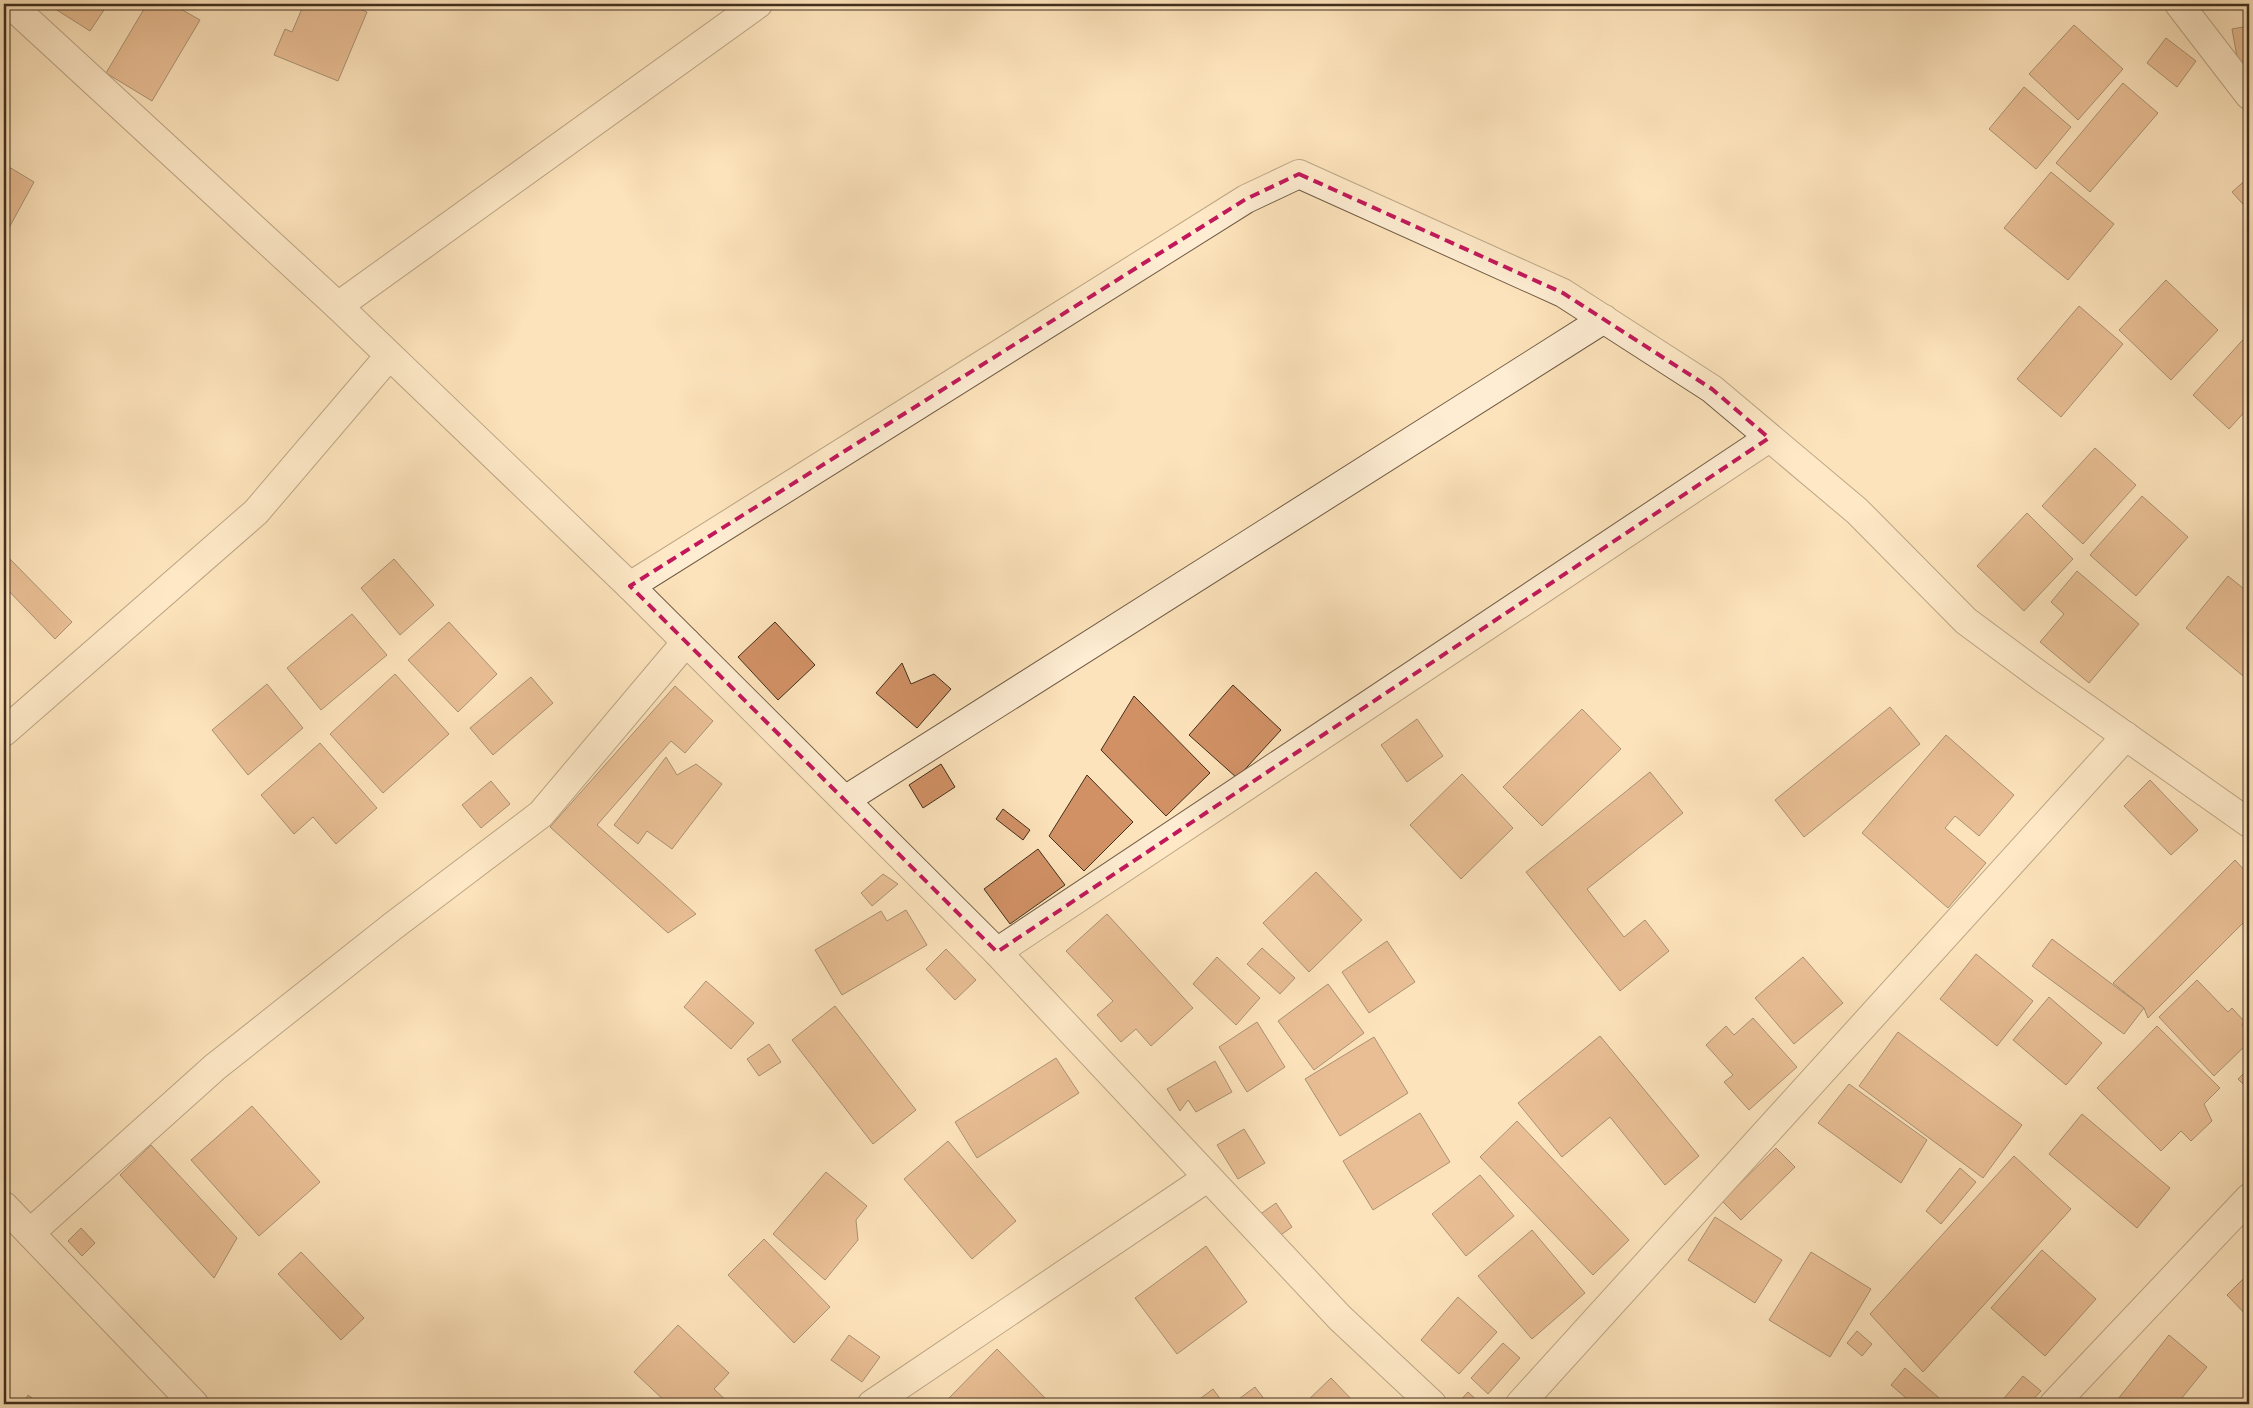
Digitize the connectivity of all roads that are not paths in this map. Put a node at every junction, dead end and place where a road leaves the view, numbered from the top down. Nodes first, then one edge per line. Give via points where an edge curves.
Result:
1 (10, 4) edge
2 (758, 4) edge
3 (2180, 4) edge
4 (2249, 95) edge
5 (338, 306) junction
6 (1604, 319) junction
7 (389, 356) junction
8 (1769, 438) junction
9 (630, 586) junction
10 (686, 642) junction
11 (4, 732) edge
12 (2126, 736) junction
13 (845, 800) junction
14 (2249, 823) edge
15 (997, 952) junction
16 (1207, 1178) junction
17 (2249, 1198) edge
18 (4, 1206) edge
19 (30, 1232) junction
20 (194, 1404) edge
21 (872, 1404) edge
22 (1432, 1404) edge
23 (1520, 1404) edge
24 (2054, 1404) edge

1 - 5 street
2 - 5 street
3 - 4 street
5 - 7 street
6 - 8 street via 1712,389
6 - 9 street via 1563,292 1299,174 1246,198
6 - 13 street
7 - 9 street
7 - 11 street via 256,512
8 - 12 street via 1857,510 1966,621
8 - 15 street
9 - 10 street
10 - 13 street
10 - 19 street via 541,814 215,1067
12 - 14 street
12 - 23 street
13 - 15 street
15 - 16 street
16 - 21 street
16 - 22 street via 1340,1318
17 - 24 street
18 - 19 street
19 - 20 street

